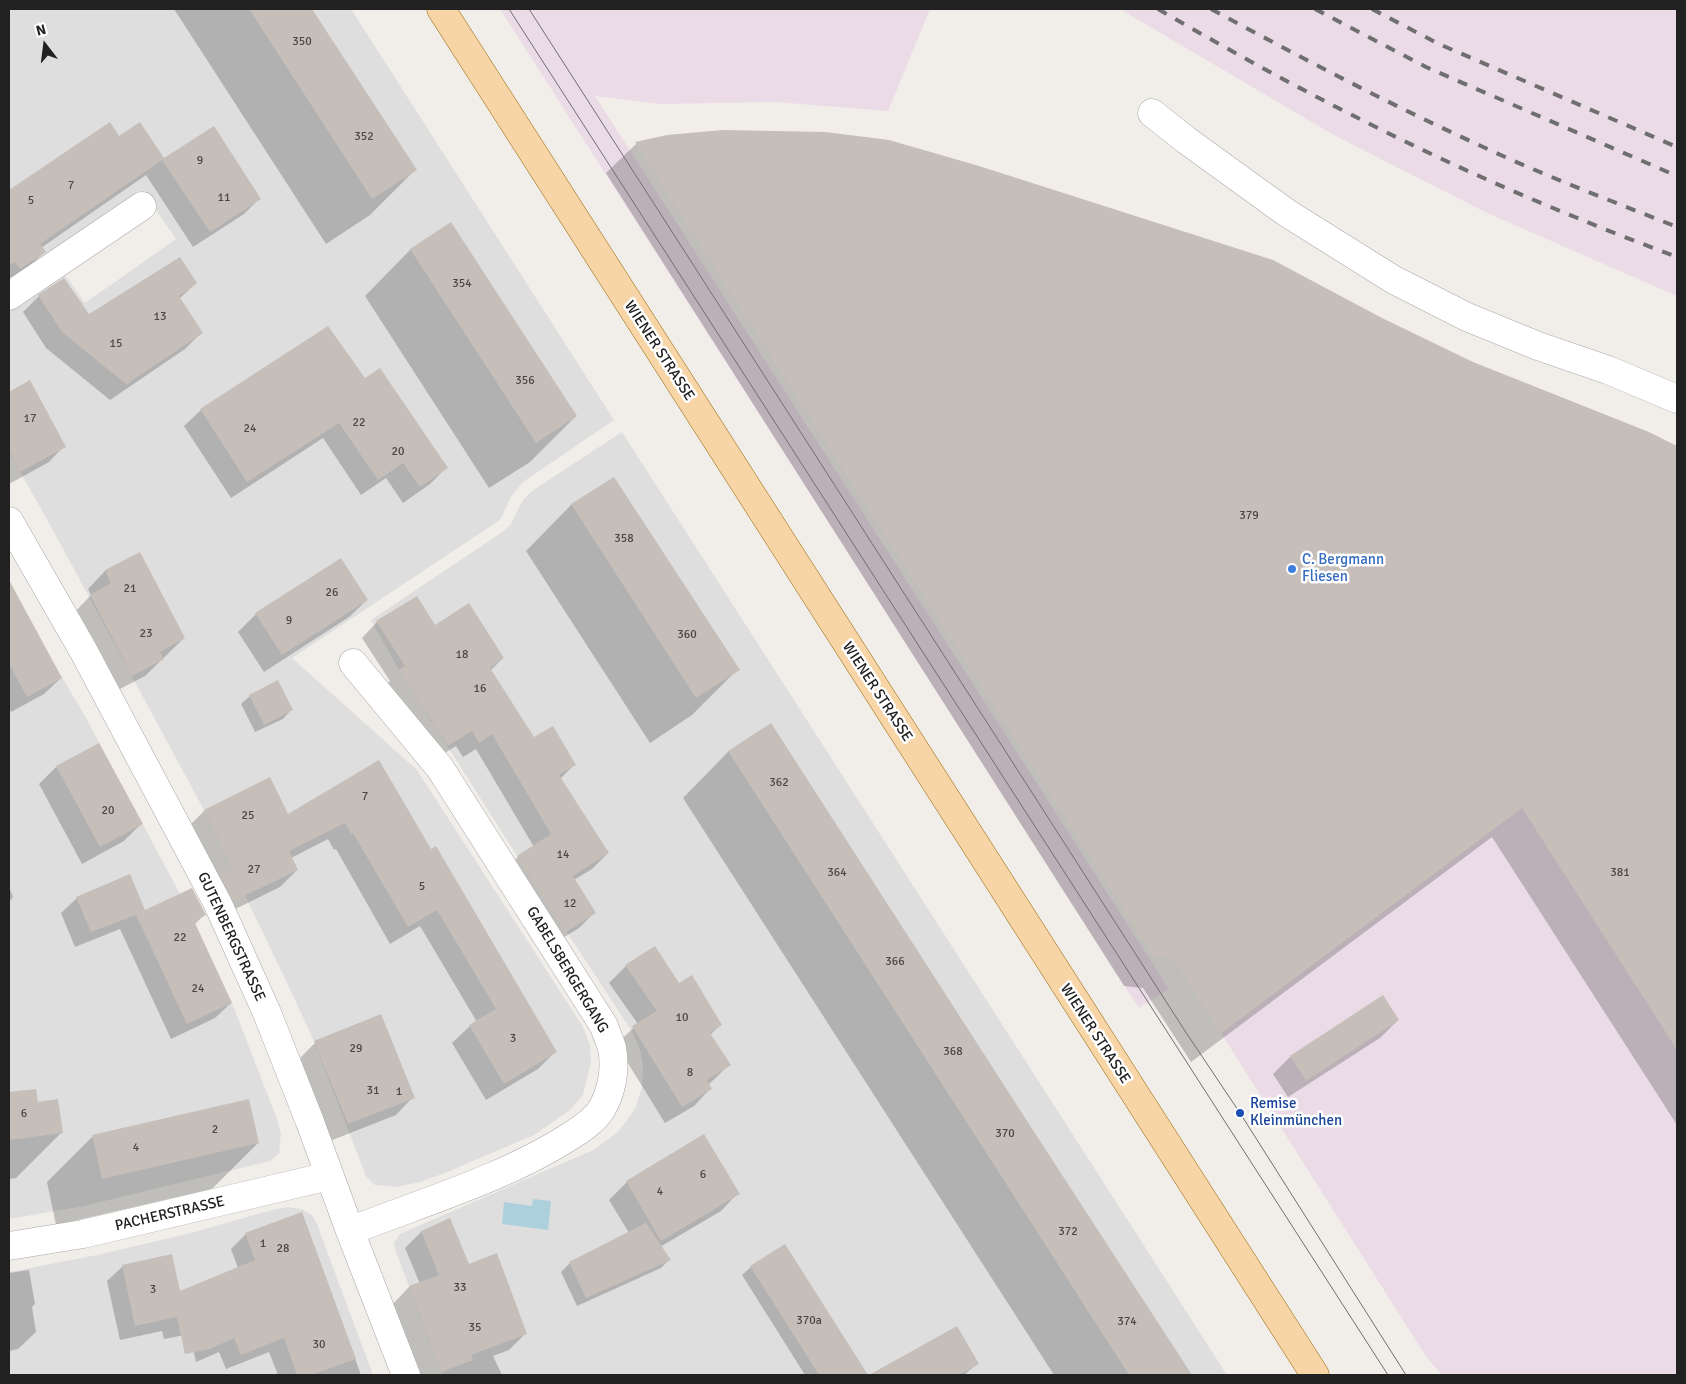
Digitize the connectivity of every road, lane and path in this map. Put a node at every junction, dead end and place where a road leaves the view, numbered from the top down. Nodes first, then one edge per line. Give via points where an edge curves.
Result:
1 (441, 9) edge
2 (1152, 113) dead end
3 (142, 206) dead end
4 (9, 296) edge
5 (1677, 399) edge
6 (9, 521) edge
7 (352, 663) dead end
8 (329, 1176) junction
9 (350, 1231) junction
10 (9, 1246) edge
11 (406, 1375) edge
12 (1315, 1375) edge

1 - 12 main road, WIENER STRASSE
2 - 5 street via 1287,213 1394,280 1467,317
3 - 4 street
6 - 8 street, GUTENBERGSTRASSE via 83,650 218,904 267,1013
7 - 9 street, GABELSBERGERGANG via 440,768 604,1026 612,1048 612,1070 610,1091 600,1112 555,1146 501,1173
8 - 9 street, GUTENBERGSTRASSE
8 - 10 street, PACHERSTRASSE via 83,1234
9 - 11 street, GUTENBERGSTRASSE

